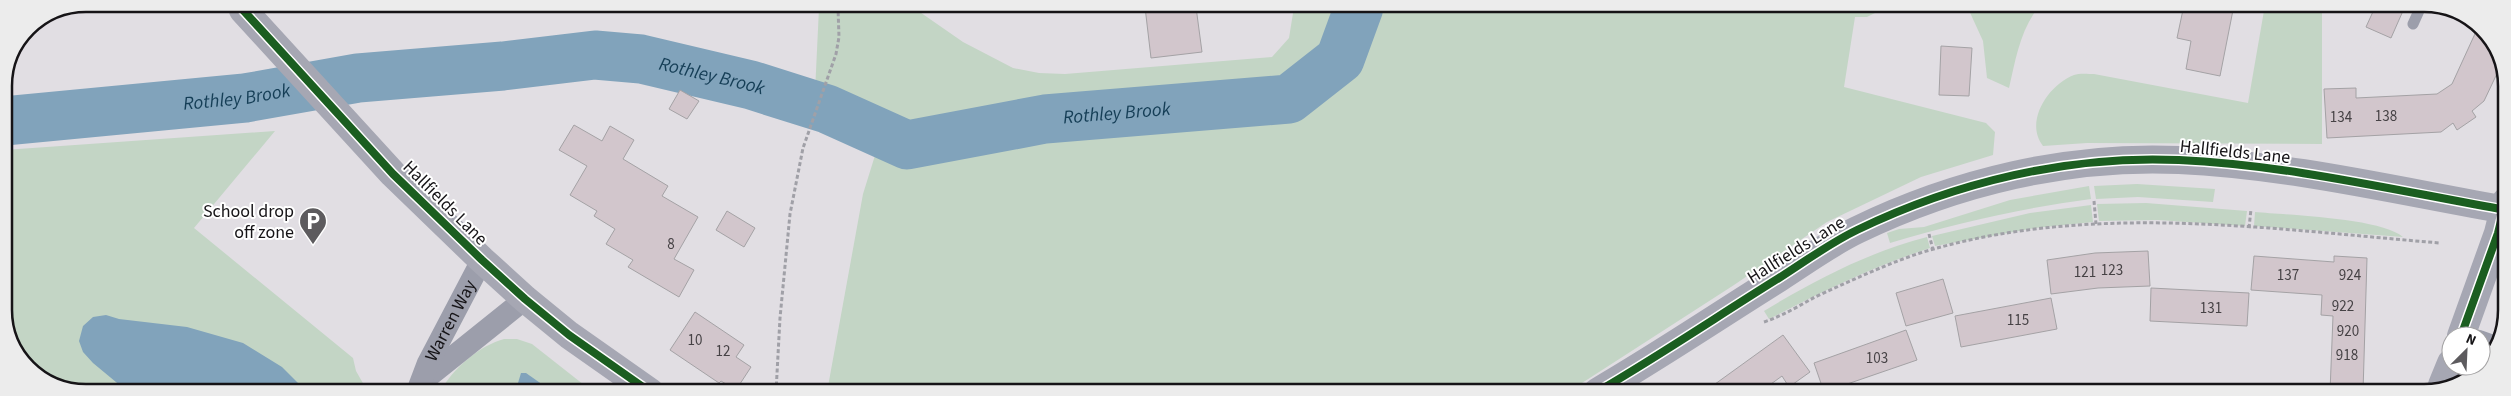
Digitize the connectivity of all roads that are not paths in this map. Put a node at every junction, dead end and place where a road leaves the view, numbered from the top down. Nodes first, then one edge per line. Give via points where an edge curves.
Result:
1 (246, 13) edge
2 (2418, 13) edge
3 (2413, 24) dead end
4 (2498, 206) edge
5 (2498, 233) edge
6 (482, 260) junction
7 (525, 299) junction
8 (2473, 326) edge
9 (421, 384) edge
10 (424, 384) edge
11 (639, 384) edge
12 (1610, 384) edge

1 - 6 street, Hallfields Lane via 393,174
2 - 3 lane
4 - 12 street, Hallfields Lane via 2350,181 2206,162 2100,162 2030,171 1960,191 1856,230
5 - 8 street
6 - 7 street, Hallfields Lane
6 - 9 street, Warren Way
7 - 10 street, Warren Way
7 - 11 street, Hallfields Lane

